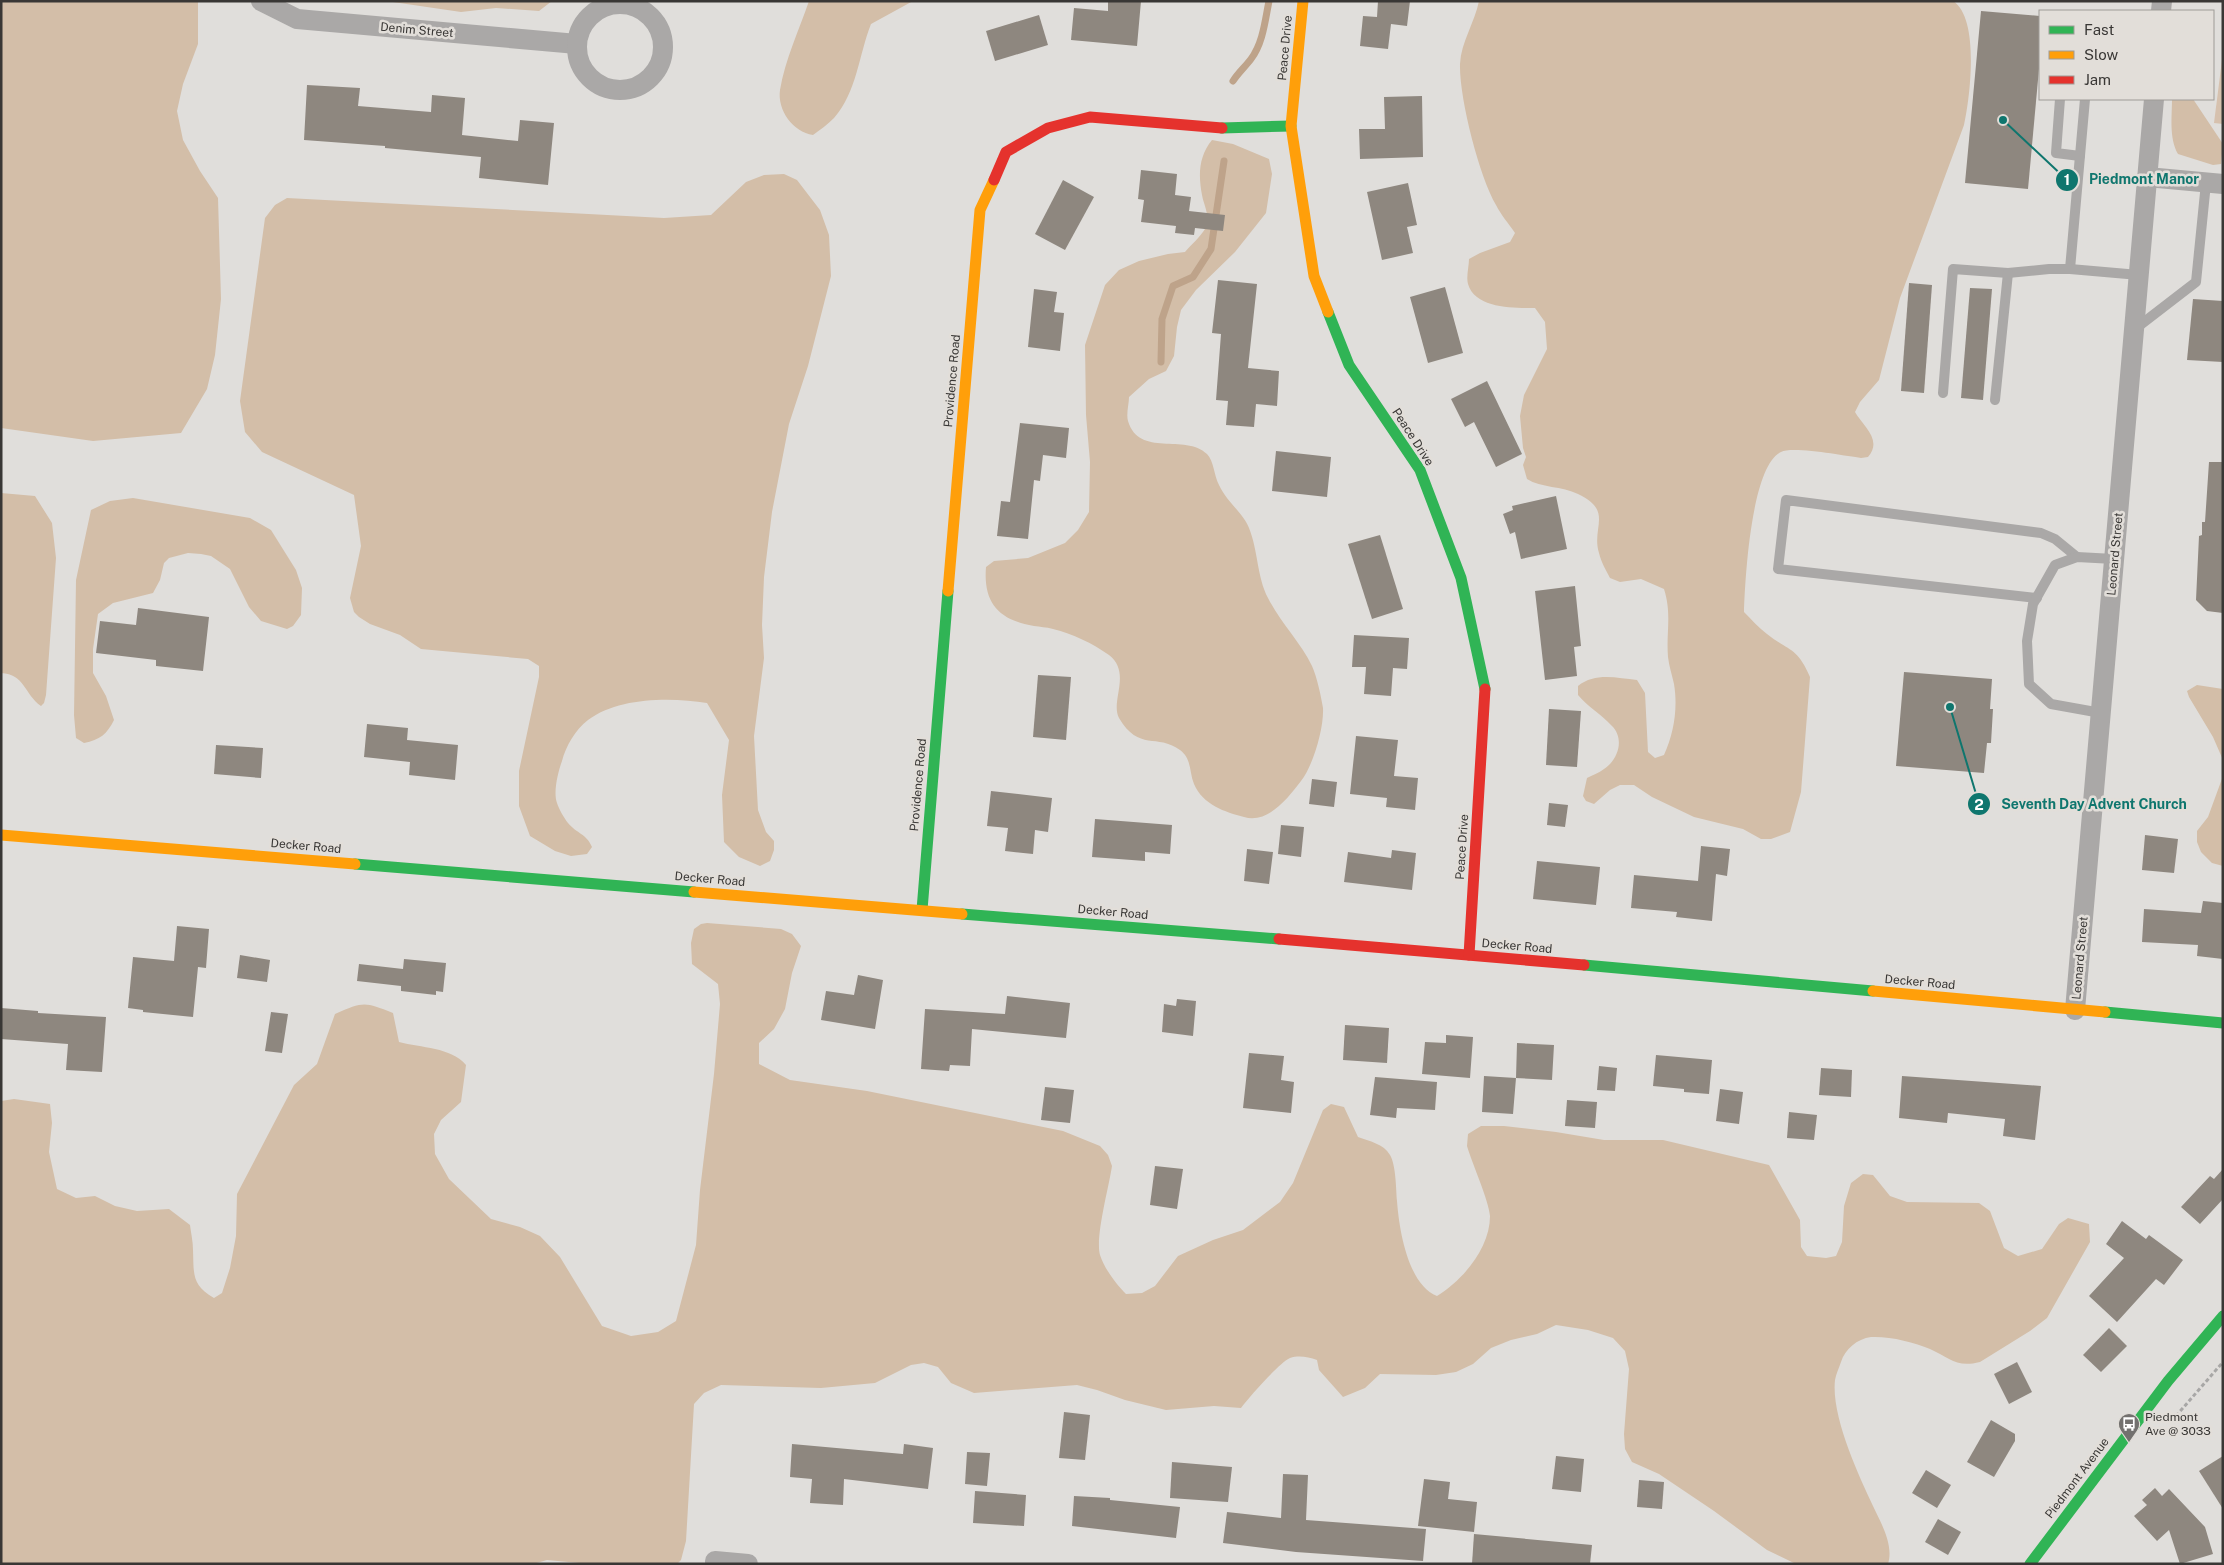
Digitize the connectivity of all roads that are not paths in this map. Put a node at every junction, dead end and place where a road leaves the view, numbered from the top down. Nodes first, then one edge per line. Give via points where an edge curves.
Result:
1 (261, 1) edge
2 (1303, 1) edge
3 (577, 44) junction
4 (2060, 100) edge
5 (2085, 100) edge
6 (2154, 100) edge
7 (1292, 126) junction
8 (2080, 156) junction
9 (2148, 178) junction
10 (2214, 183) edge
11 (2070, 269) junction
12 (2008, 273) junction
13 (2139, 275) junction
14 (2134, 330) junction
15 (1943, 393) dead end
16 (1995, 400) dead end
17 (2078, 557) junction
18 (2114, 559) junction
19 (2037, 598) junction
20 (2101, 714) junction
21 (1, 835) edge
22 (922, 910) junction
23 (1469, 955) junction
24 (2075, 1010) junction
25 (2223, 1023) edge
26 (2223, 1316) edge
27 (715, 1562) edge
28 (748, 1564) edge
29 (2030, 1564) edge

1 - 3 street, Denim Street via 296,19
2 - 7 street, Peace Drive
3 - 3 street via 585,72 609,89 624,90 638,86 650,78 663,53 658,26 638,7 624,4 598,10 587,19
4 - 8 lane via 2056,153
5 - 8 lane
6 - 9 street, Leonard Street
7 - 22 street, Providence Road via 1209,128 1090,117 1048,128 1006,152 980,210
7 - 23 street, Peace Drive via 1314,276 1348,365 1420,470 1462,578 1486,693
8 - 11 lane
9 - 10 street
9 - 13 street, Leonard Street
10 - 14 lane via 2196,282
11 - 12 lane
11 - 13 lane
12 - 15 lane via 1953,270
12 - 16 lane
13 - 14 street, Leonard Street
14 - 18 street, Leonard Street
17 - 18 lane
17 - 19 lane via 2055,566
17 - 19 lane via 2055,539 2041,533 1786,500 1778,569
18 - 20 street, Leonard Street
19 - 20 lane via 2033,604 2027,641 2029,684 2051,704
20 - 24 street, Leonard Street
21 - 22 street, Decker Road
22 - 23 street, Decker Road
23 - 24 street, Decker Road
24 - 25 street, Decker Road
26 - 29 street, Piedmont Avenue via 2168,1381
27 - 28 street

